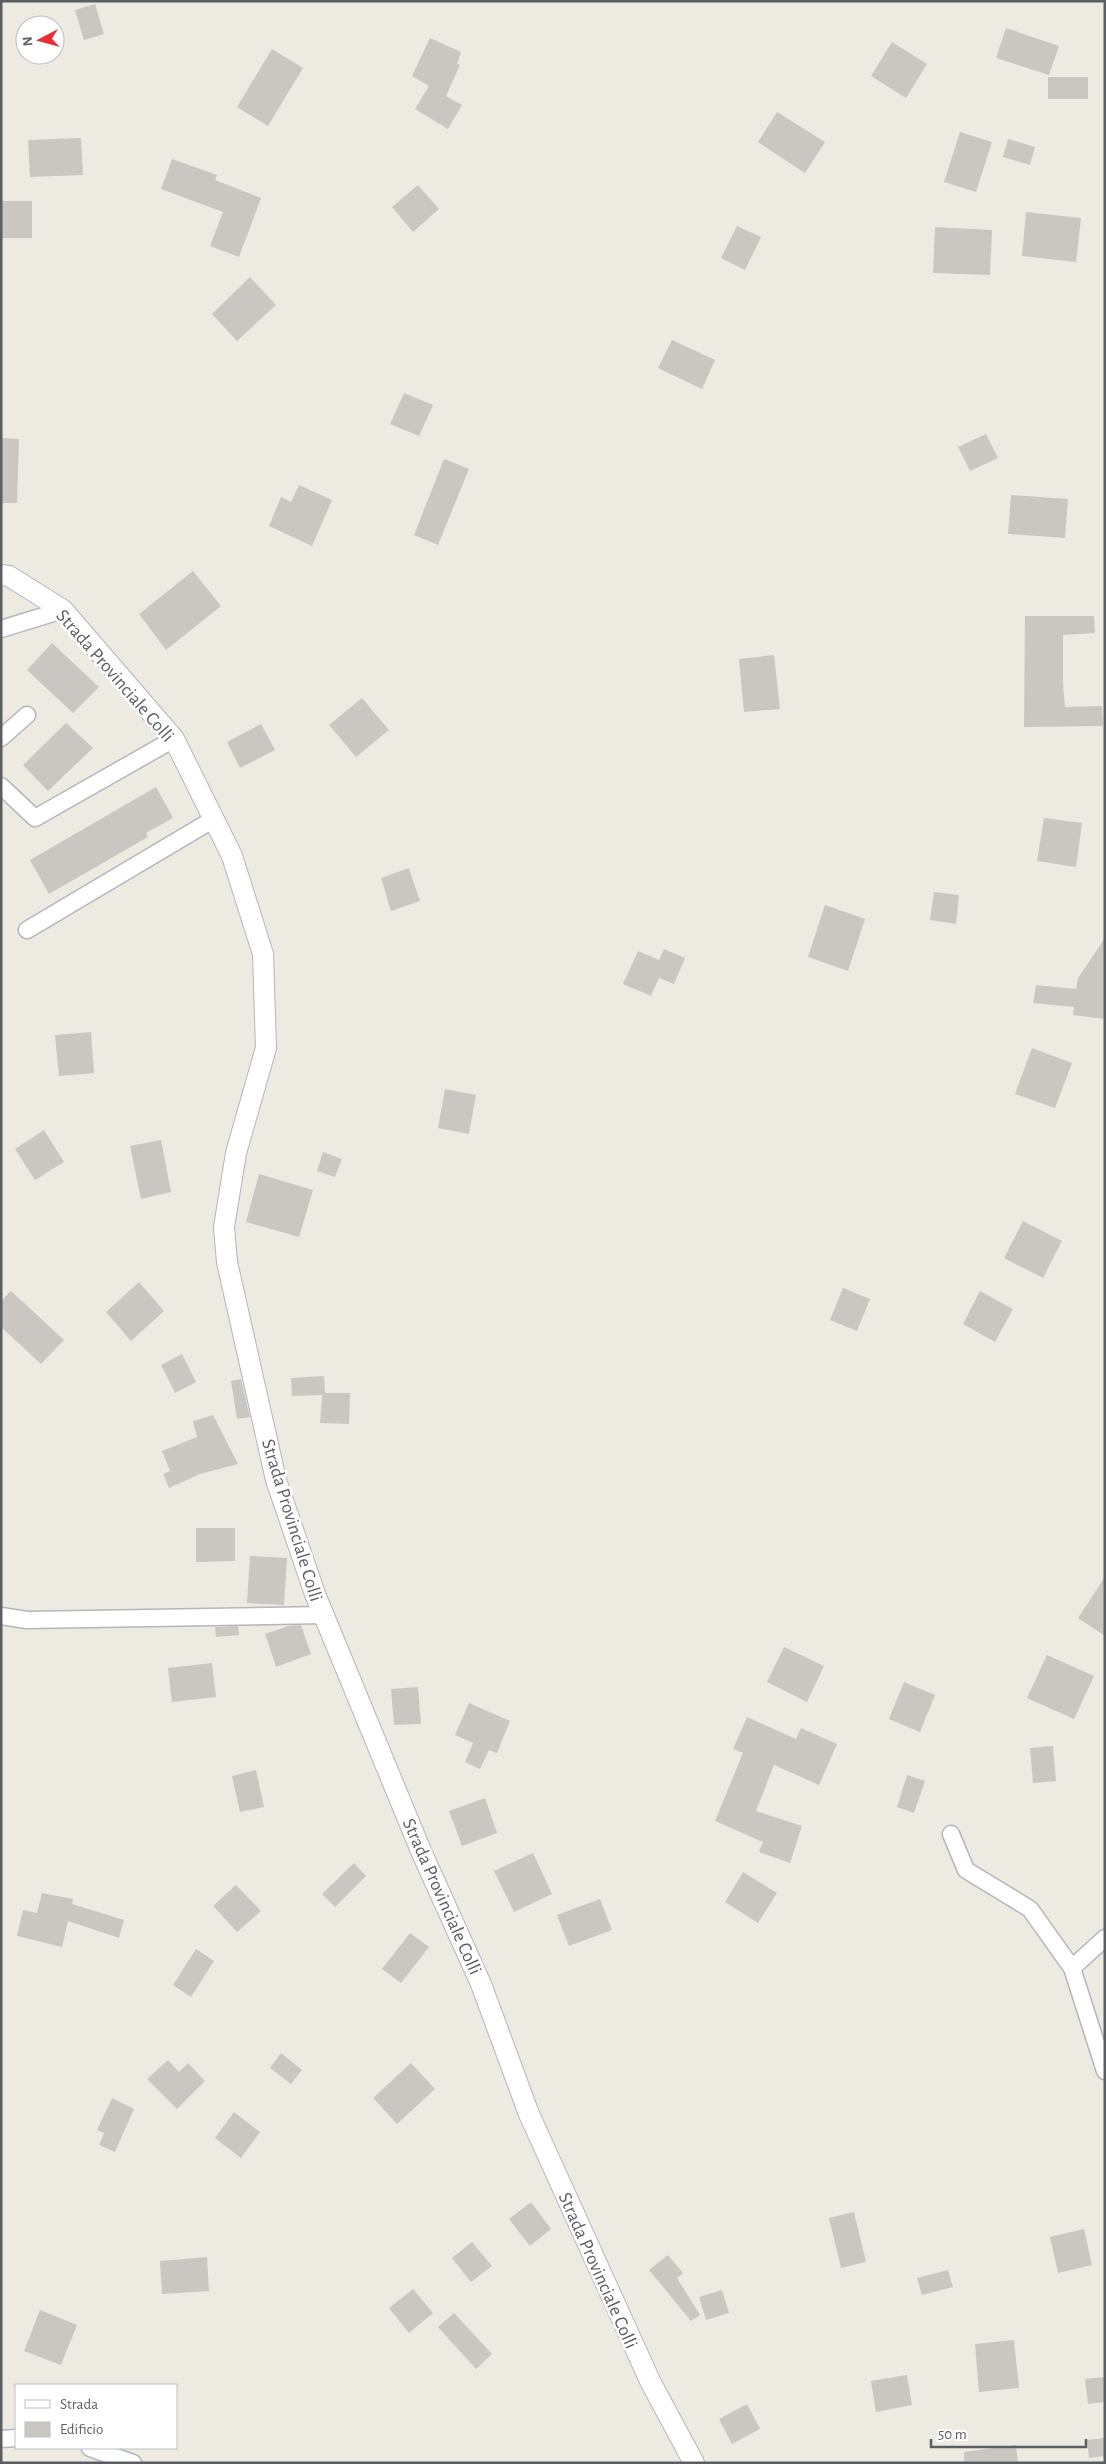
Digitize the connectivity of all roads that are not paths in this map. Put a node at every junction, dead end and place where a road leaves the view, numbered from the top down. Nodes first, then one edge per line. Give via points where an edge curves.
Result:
1 (1, 575) edge
2 (63, 610) junction
3 (1, 629) edge
4 (27, 715) dead end
5 (1, 738) edge
6 (174, 739) junction
7 (1, 786) edge
8 (214, 819) junction
9 (27, 930) dead end
10 (324, 1615) junction
11 (1, 1616) edge
12 (951, 1834) dead end
13 (1105, 1938) edge
14 (1072, 1968) junction
15 (1105, 2071) edge
16 (15, 2438) edge
17 (1, 2439) edge
18 (93, 2449) edge
19 (133, 2463) edge
20 (694, 2463) edge

1 - 2 street, Strada Provinciale Colli via 8,576
2 - 3 street
2 - 6 street, Strada Provinciale Colli
4 - 5 street
6 - 7 street via 35,818
6 - 8 street, Strada Provinciale Colli
8 - 9 street
8 - 10 street, Strada Provinciale Colli via 232,856 263,954 266,1048 236,1154 224,1227 227,1262 276,1480
10 - 11 street via 27,1620
10 - 20 street, Strada Provinciale Colli via 422,1851 482,1984 529,2114 651,2383
12 - 14 street via 966,1870 1030,1909
13 - 14 street
14 - 15 street
16 - 17 street
18 - 19 street

